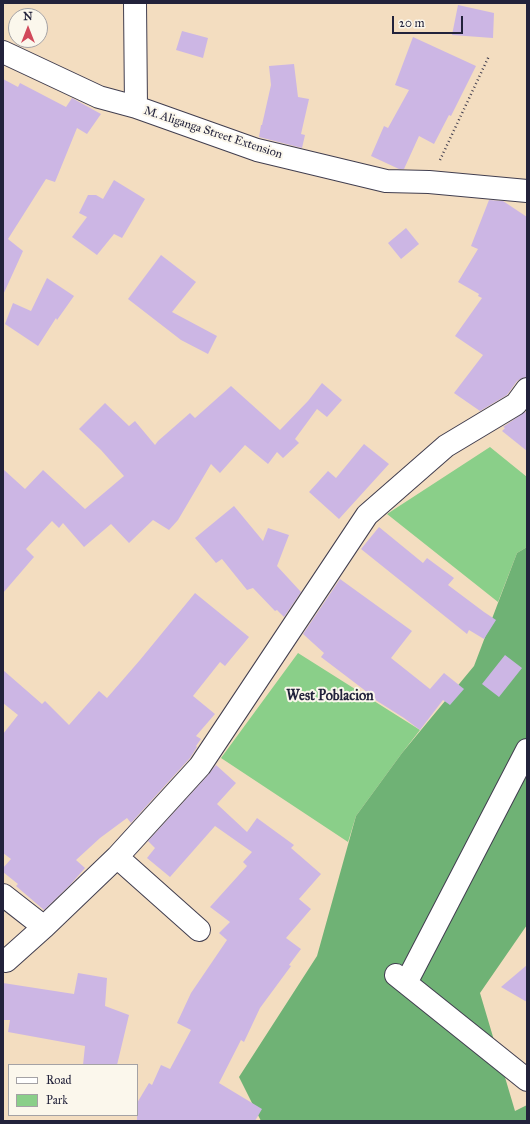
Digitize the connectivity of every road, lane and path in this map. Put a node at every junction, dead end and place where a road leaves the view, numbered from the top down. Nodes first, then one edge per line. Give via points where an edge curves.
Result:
1 (135, 3) edge
2 (3, 52) edge
3 (489, 56) dead end
4 (136, 107) junction
5 (429, 182) junction
6 (527, 191) edge
7 (527, 389) edge
8 (527, 750) edge
9 (117, 857) junction
10 (3, 895) edge
11 (44, 927) junction
12 (199, 930) dead end
13 (6, 961) dead end
14 (527, 1080) edge

1 - 4 street
2 - 4 street, M. Aliganga Street Extension via 99,97
3 - 5 path
4 - 5 street, M. Aliganga Street Extension via 257,150 386,181
5 - 6 street, M. Aliganga Street Extension
7 - 9 street via 516,404 446,446 367,515 200,766
8 - 14 street via 401,979
9 - 11 street
9 - 12 street
10 - 11 street
11 - 13 street

